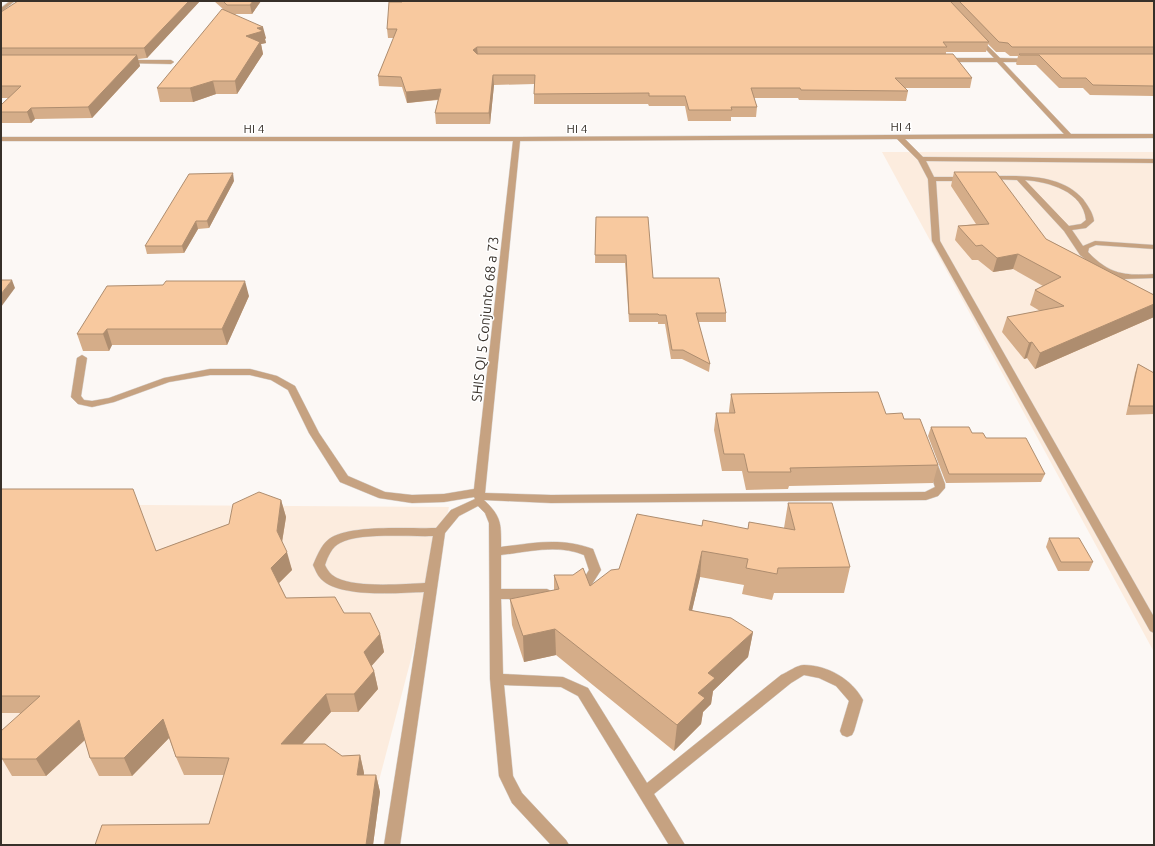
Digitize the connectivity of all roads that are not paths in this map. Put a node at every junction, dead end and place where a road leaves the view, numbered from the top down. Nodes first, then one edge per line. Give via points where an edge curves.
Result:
1 (13, 1) edge
2 (1, 10) edge
3 (974, 33) edge
4 (936, 60) edge
5 (999, 60) junction
6 (1038, 60) edge
7 (117, 62) edge
8 (171, 62) dead end
9 (1154, 136) edge
10 (899, 137) junction
11 (1070, 137) junction
12 (1, 139) edge
13 (517, 139) junction
14 (921, 159) junction
15 (1154, 161) edge
16 (979, 178) edge
17 (1019, 178) junction
18 (932, 179) junction
19 (971, 179) edge
20 (1067, 229) junction
21 (1154, 247) edge
22 (1083, 252) junction
23 (1154, 276) edge
24 (82, 358) dead end
25 (926, 447) edge
26 (479, 496) junction
27 (439, 532) junction
28 (496, 552) junction
29 (430, 587) junction
30 (495, 594) junction
31 (1154, 628) edge
32 (497, 679) junction
33 (848, 732) dead end
34 (645, 794) junction
35 (392, 845) edge
36 (561, 845) edge
37 (677, 845) edge

1 - 2 street
3 - 5 street
4 - 5 street
5 - 6 street
5 - 11 street
7 - 8 street
9 - 11 street, HI 4
10 - 11 street, HI 4
10 - 13 street, HI 4
10 - 14 street
12 - 13 street, HI 4
13 - 26 street, SHIS QI 5 Conjunto 68 a 73
14 - 15 street
14 - 18 street
16 - 17 street
17 - 20 street
17 - 20 street via 1043,180 1071,191 1080,199 1090,215 1090,221 1083,226
18 - 19 street
18 - 31 street via 936,241
20 - 22 street
21 - 22 street via 1095,243 1086,247
22 - 23 street via 1096,265 1123,277
24 - 26 street via 76,397 82,402 92,404 167,380 210,372 250,372 274,378 292,388 314,433 344,479 383,495 412,500
25 - 26 street via 940,488 926,496 551,499
26 - 27 street via 455,513
26 - 28 street via 496,523
27 - 29 street
27 - 29 street via 350,534 336,539 325,549 319,565 324,576 339,584 364,588
28 - 30 street
28 - 30 street via 564,544 590,552 595,570 585,586 573,594
29 - 35 street
30 - 32 street
32 - 34 street via 563,682 583,692
32 - 36 street via 506,776 517,798
33 - 34 street via 856,700 841,682 821,673 803,670 786,679
34 - 37 street

